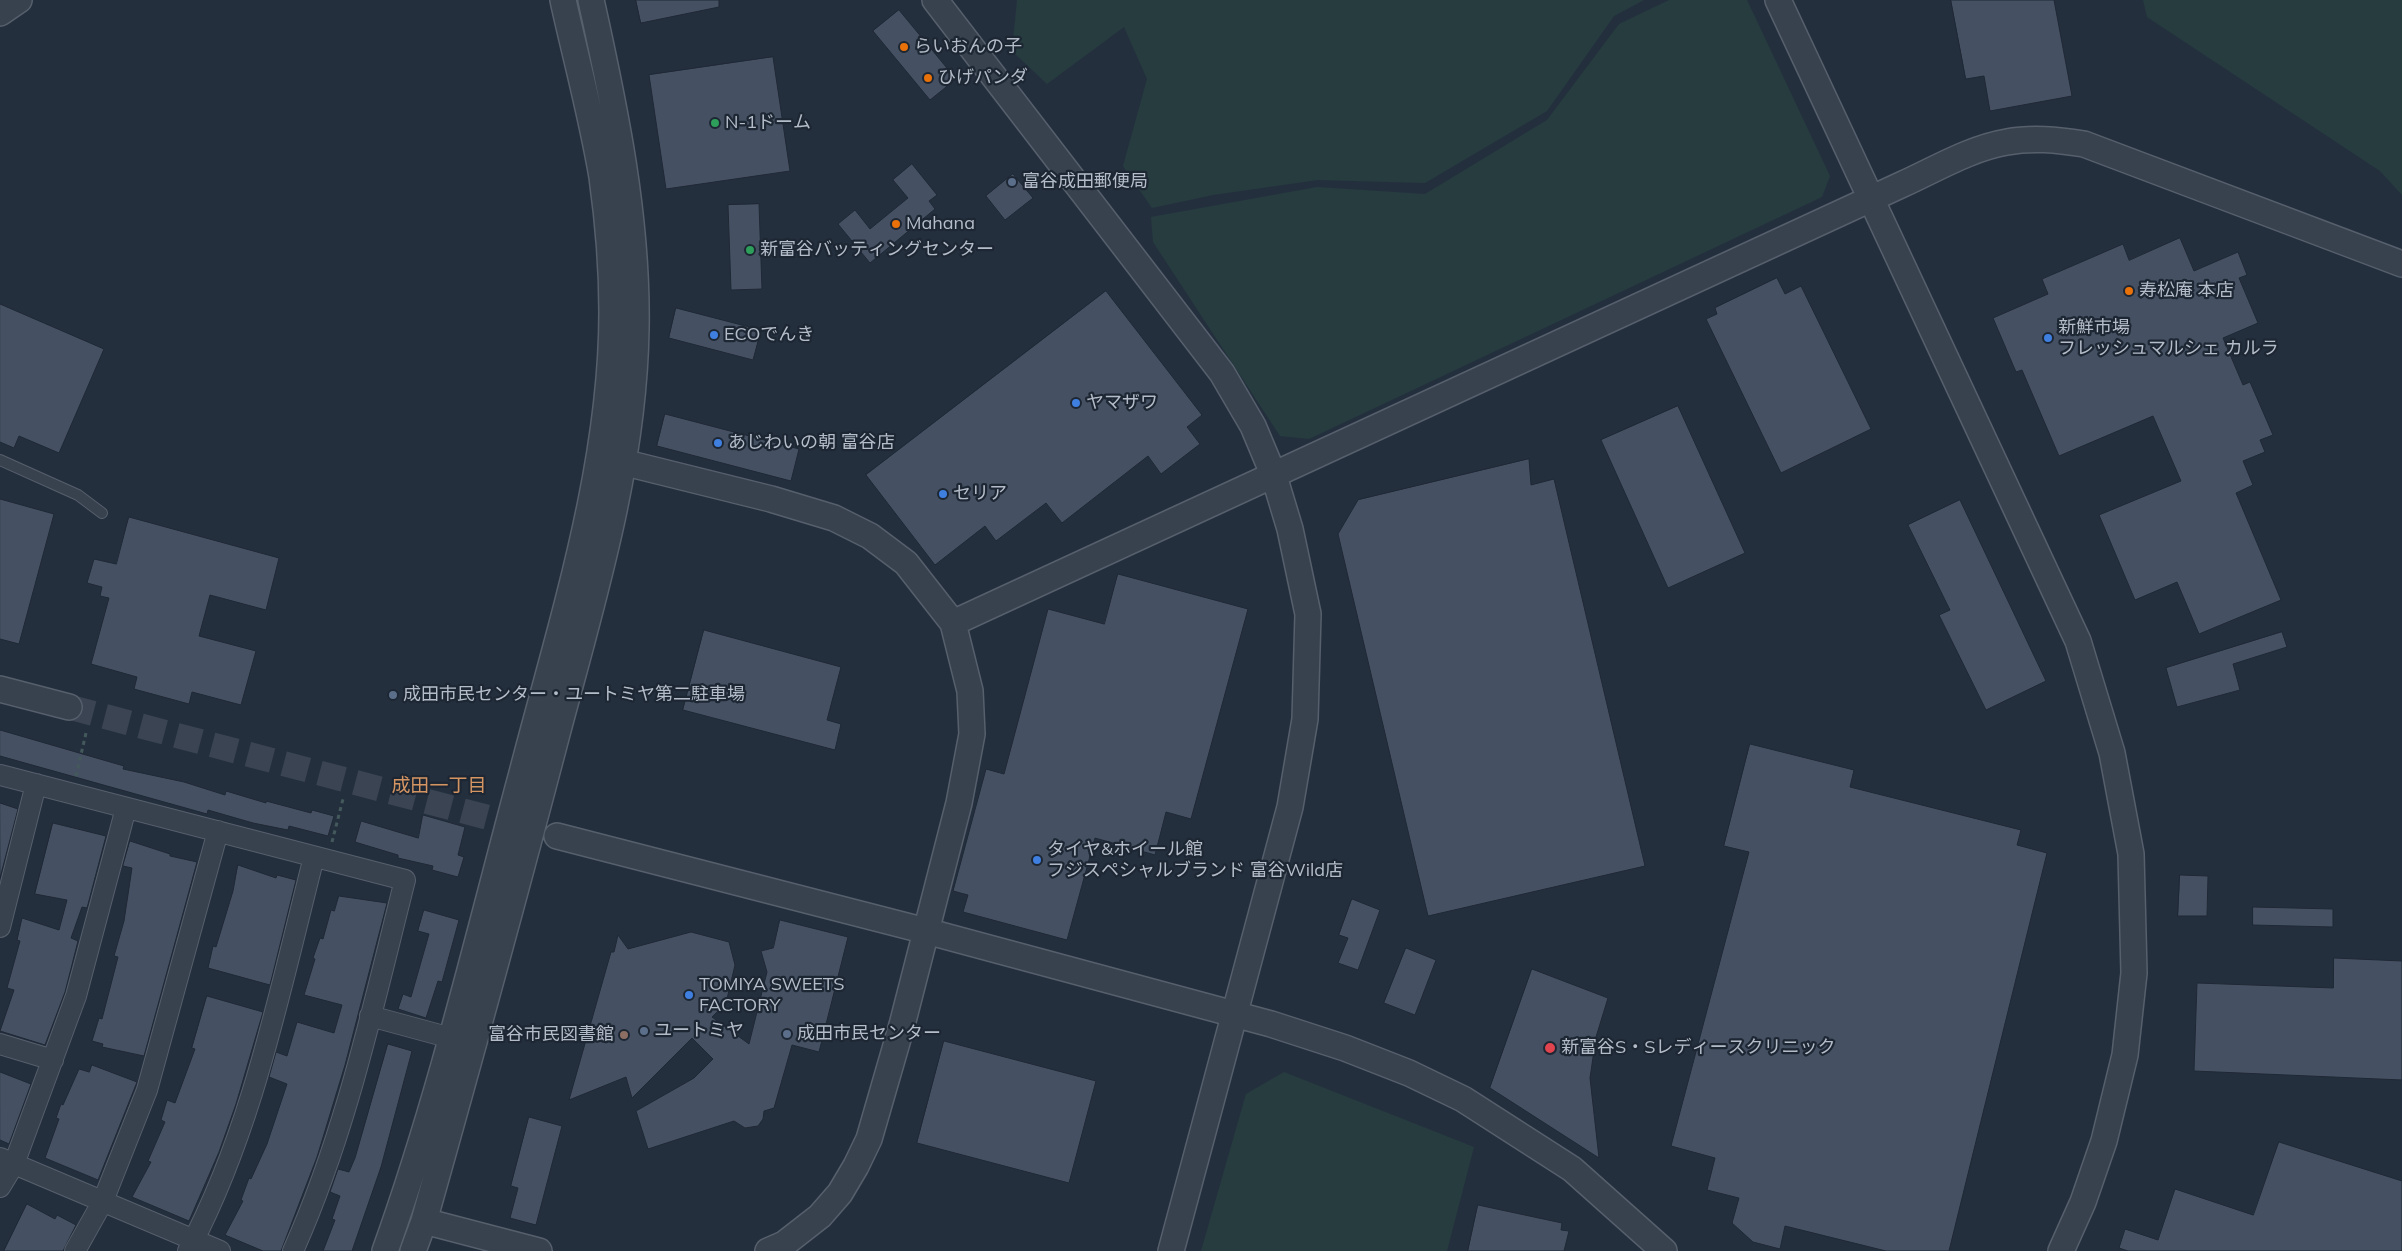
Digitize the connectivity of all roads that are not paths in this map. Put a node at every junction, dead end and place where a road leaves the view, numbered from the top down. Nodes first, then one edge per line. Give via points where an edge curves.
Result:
1 (19, 0) edge
2 (563, 0) edge
3 (590, 0) edge
4 (935, 0) edge
5 (1778, 0) edge
6 (0, 13) edge
7 (1871, 198) junction
8 (2402, 264) edge
9 (0, 460) edge
10 (622, 462) junction
11 (1274, 476) junction
12 (102, 513) dead end
13 (953, 623) junction
14 (0, 689) edge
15 (69, 707) tunnel mouth
16 (0, 775) edge
17 (36, 784) junction
18 (126, 808) junction
19 (218, 831) junction
20 (557, 836) dead end
21 (320, 858) junction
22 (0, 927) edge
23 (926, 931) junction
24 (1235, 1014) junction
25 (370, 1016) junction
26 (451, 1038) junction
27 (0, 1044) edge
28 (54, 1060) junction
29 (7, 1161) edge
30 (0, 1187) edge
31 (103, 1201) junction
32 (424, 1221) junction
33 (191, 1245) edge
34 (781, 1249) edge
35 (75, 1251) edge
36 (220, 1251) edge
37 (293, 1251) edge
38 (386, 1251) edge
39 (413, 1251) edge
40 (539, 1251) edge
41 (1171, 1251) edge
42 (1664, 1251) edge
43 (2061, 1251) edge

1 - 6 street
2 - 26 street via 602,177 612,311 609,383 582,537
3 - 10 street via 605,62 628,193 635,261 633,382
4 - 11 street via 1222,373 1253,426
5 - 7 street
7 - 8 street via 1984,148 2015,141 2059,140 2084,144 2133,161
7 - 11 street
7 - 43 street via 2078,641 2112,753 2129,845 2134,974 2125,1055 2104,1141
9 - 12 lane via 78,494
10 - 13 street via 771,499 834,518 863,532 906,563
10 - 32 street via 616,503 585,628 507,925
11 - 13 street
11 - 24 street via 1290,529 1308,614 1305,720 1290,807
13 - 23 street via 970,691 972,734
14 - 15 street
16 - 17 street
17 - 18 street
17 - 22 street
18 - 19 street
18 - 28 street via 76,996
19 - 21 street
19 - 31 street via 147,1090
20 - 23 street
21 - 25 street via 405,880
21 - 33 street via 260,1064 227,1162
23 - 24 street
23 - 34 street via 866,1146 840,1193 820,1216
24 - 41 street
24 - 42 street via 1345,1048 1463,1099 1572,1169
25 - 26 street
25 - 37 street via 342,1124
26 - 38 street
27 - 28 street
28 - 29 street
29 - 30 street
29 - 31 street
31 - 33 street
31 - 35 street
32 - 39 street
32 - 40 street
33 - 36 street

